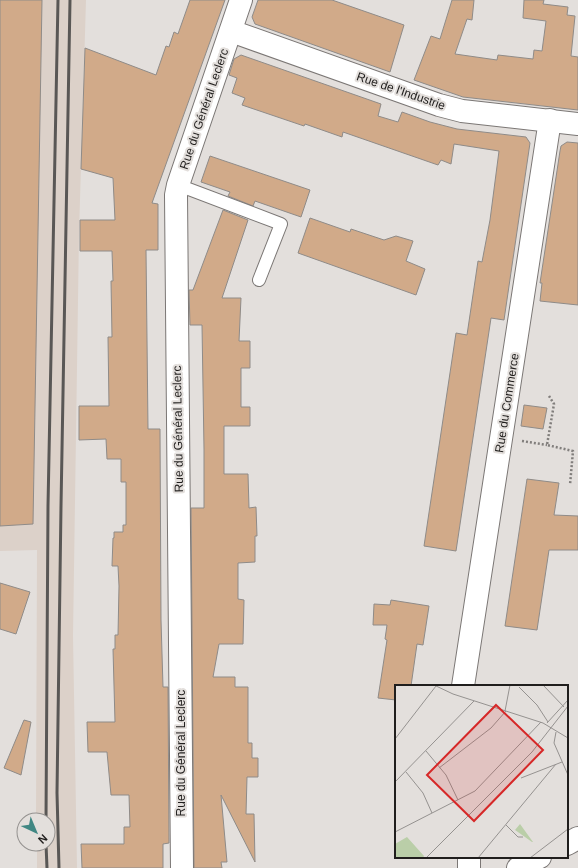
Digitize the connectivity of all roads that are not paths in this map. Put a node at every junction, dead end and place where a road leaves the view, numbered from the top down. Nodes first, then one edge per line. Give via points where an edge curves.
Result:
1 (242, 0) edge
2 (231, 31) junction
3 (550, 120) junction
4 (578, 124) edge
5 (178, 185) junction
6 (259, 280) dead end
7 (463, 685) edge
8 (578, 838) edge
9 (568, 843) edge
10 (469, 858) edge
11 (538, 858) edge
12 (182, 868) edge
13 (470, 868) edge
14 (518, 868) edge

1 - 2 street, Rue du Général Leclerc
2 - 3 street, Rue de l'Industrie via 439,105
2 - 5 street, Rue du Général Leclerc
3 - 4 street, Rue de l'Industrie
3 - 7 street, Rue du Commerce
5 - 6 lane via 281,224
5 - 12 street, Rue du Général Leclerc via 175,212
8 - 9 street
10 - 13 street
11 - 14 street

